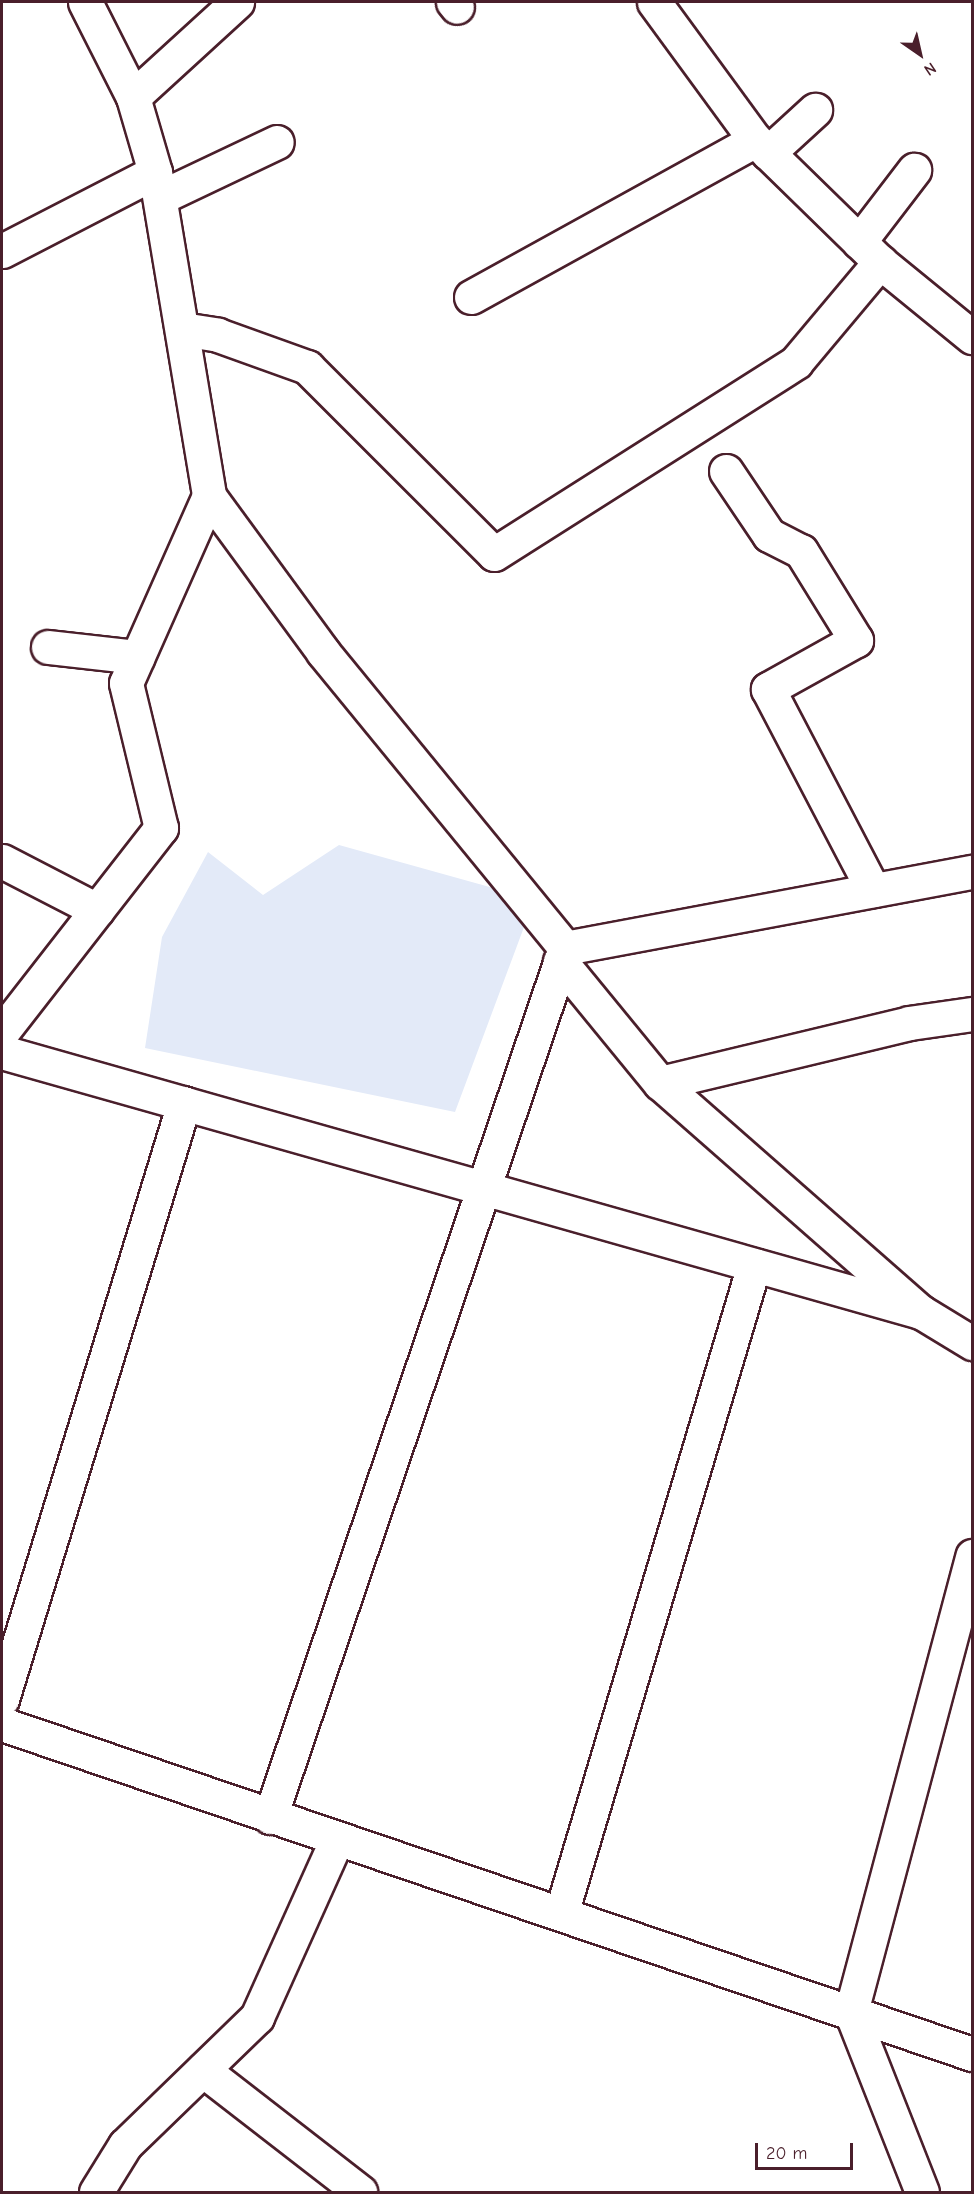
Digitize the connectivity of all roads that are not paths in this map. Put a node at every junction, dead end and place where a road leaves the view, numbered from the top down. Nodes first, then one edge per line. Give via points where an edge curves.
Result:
1 (85, 2) edge
2 (237, 2) edge
3 (654, 2) edge
4 (133, 97) junction
5 (815, 110) dead end
6 (277, 142) dead end
7 (761, 146) junction
8 (914, 170) dead end
9 (158, 184) junction
10 (2, 251) edge
11 (869, 252) junction
12 (471, 297) dead end
13 (182, 329) junction
14 (971, 334) edge
15 (726, 471) dead end
16 (208, 496) junction
17 (48, 647) dead end
18 (137, 657) junction
19 (2, 861) edge
20 (972, 872) edge
21 (873, 890) junction
22 (97, 910) junction
23 (563, 954) junction
24 (972, 1014) edge
25 (2, 1032) edge
26 (2, 1052) edge
27 (660, 1083) junction
28 (184, 1103) junction
29 (482, 1188) junction
30 (754, 1264) junction
31 (921, 1312) junction
32 (972, 1343) edge
33 (972, 1556) edge
34 (965, 1619) edge
35 (2, 1699) edge
36 (2, 1724) edge
37 (270, 1817) junction
38 (337, 1839) junction
39 (561, 1914) junction
40 (851, 2012) junction
41 (972, 2054) edge
42 (203, 2070) junction
43 (96, 2193) edge
44 (360, 2193) edge
45 (922, 2193) edge

1 - 4 street
2 - 4 street
3 - 7 street
4 - 9 street
5 - 7 street
6 - 9 street
7 - 11 street
7 - 12 street
8 - 11 street
9 - 10 street
9 - 13 street
11 - 13 street via 796,362 494,554 307,367 218,335
11 - 14 street
13 - 16 street
15 - 21 street via 769,535 801,552 856,640 768,689
16 - 18 street
16 - 23 street via 323,652
17 - 18 street
18 - 22 street via 126,683 160,828
19 - 22 street
20 - 21 street
21 - 23 street
22 - 25 street
23 - 27 street
23 - 29 street
24 - 27 street via 909,1023
26 - 28 street
27 - 31 street
28 - 29 street
28 - 35 street
29 - 30 street
29 - 37 street
30 - 31 street
30 - 39 street
31 - 32 street
33 - 34 street
34 - 40 street
36 - 37 street
37 - 38 street
38 - 39 street
38 - 42 street via 257,2018
39 - 40 street
40 - 41 street
40 - 45 street
42 - 43 street via 125,2145
42 - 44 street

